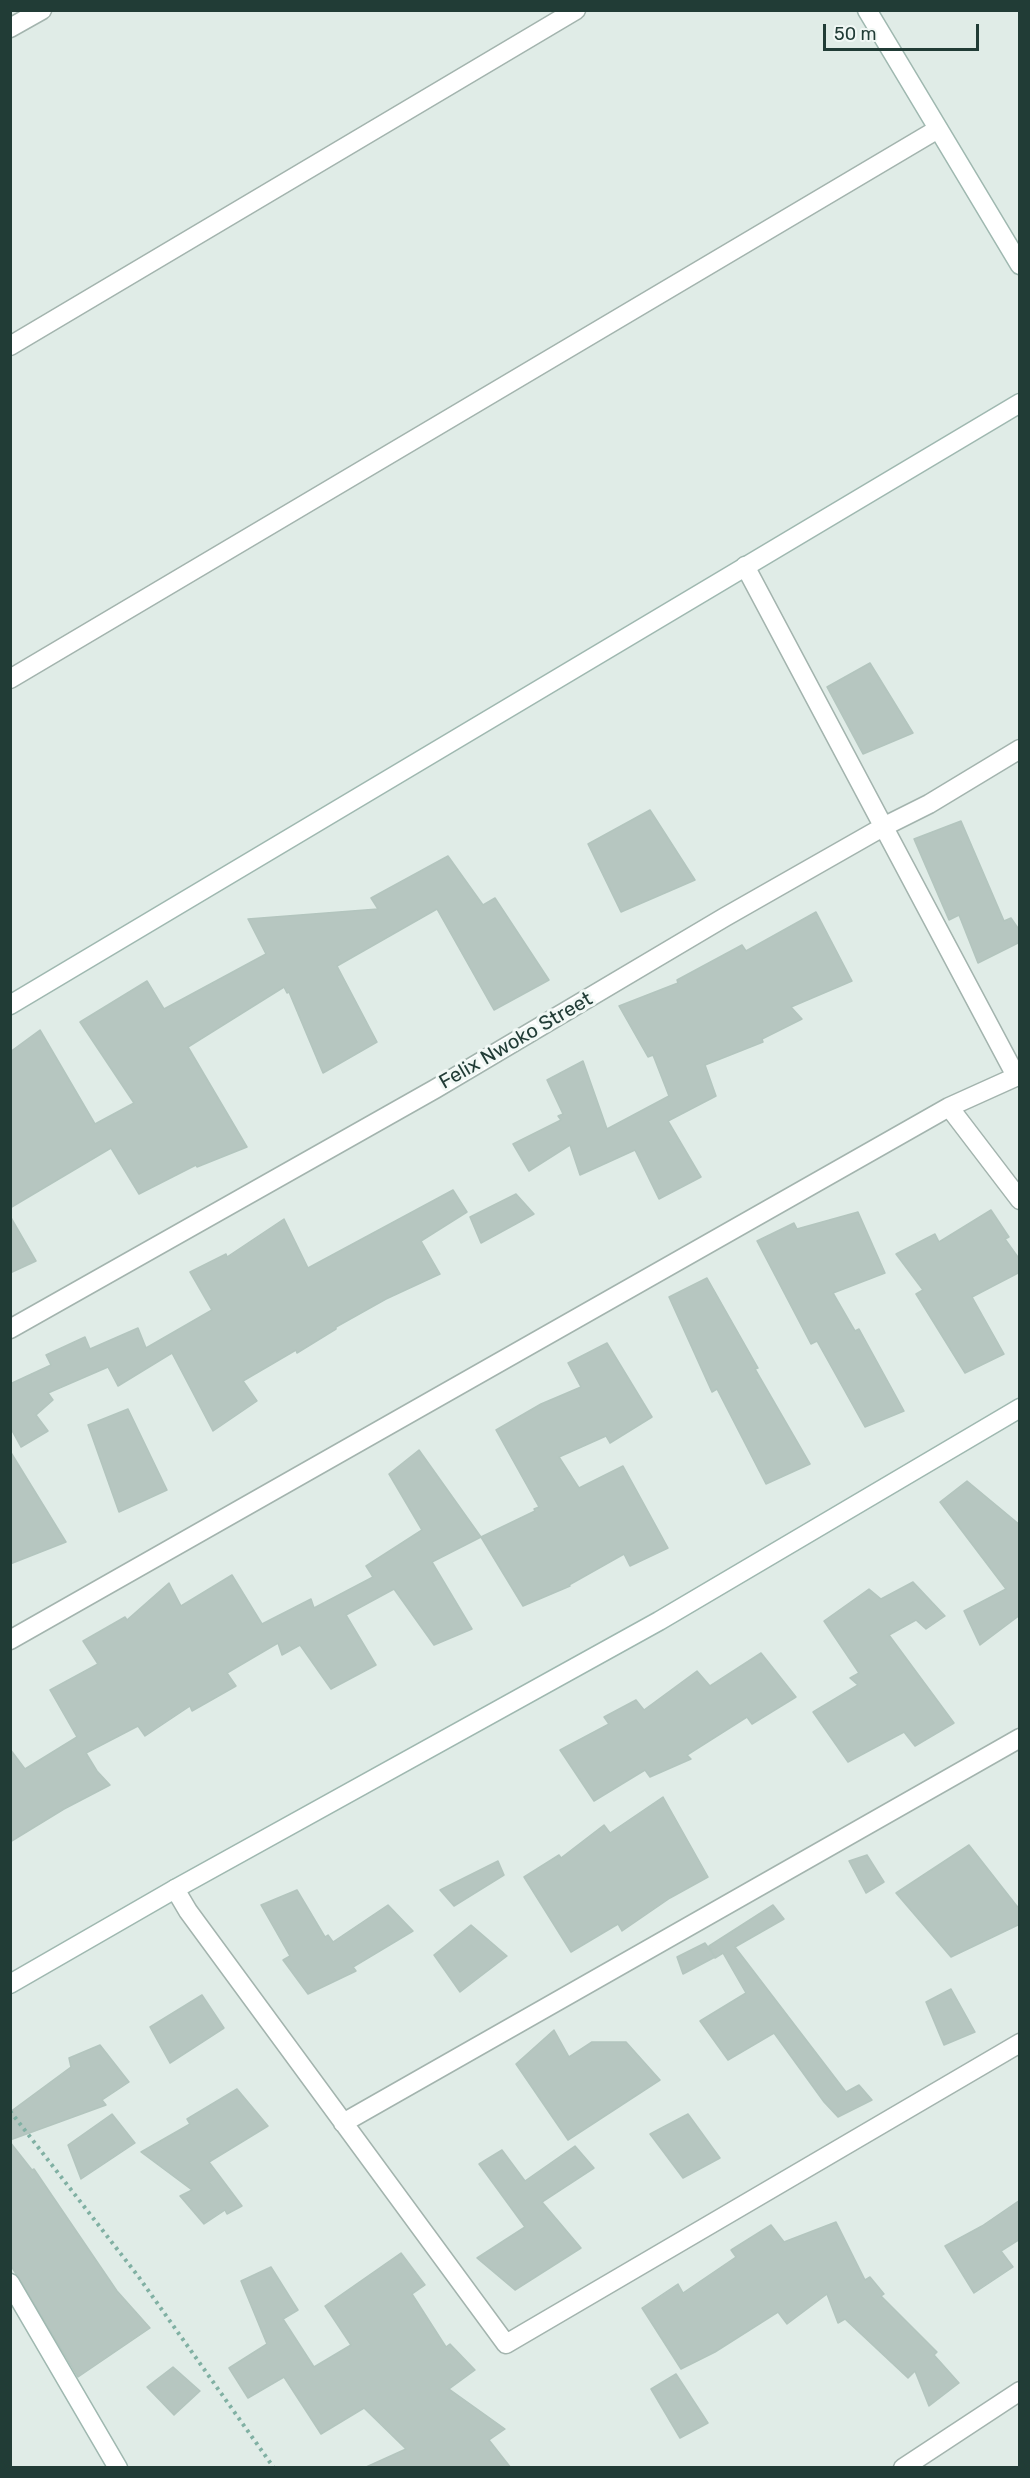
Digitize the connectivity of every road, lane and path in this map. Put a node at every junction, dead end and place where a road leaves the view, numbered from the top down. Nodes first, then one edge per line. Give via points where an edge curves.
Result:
1 (42, 10) edge
2 (576, 10) edge
3 (867, 10) edge
4 (10, 28) edge
5 (938, 129) junction
6 (1020, 265) edge
7 (10, 346) edge
8 (1020, 402) edge
9 (745, 566) junction
10 (10, 679) edge
11 (1020, 749) edge
12 (883, 827) junction
13 (10, 1005) edge
14 (1018, 1076) edge
15 (949, 1107) junction
16 (1020, 1200) edge
17 (10, 1329) edge
18 (1020, 1408) edge
19 (10, 1640) edge
20 (1020, 1738) edge
21 (175, 1889) junction
22 (10, 1984) edge
23 (1020, 2043) edge
24 (10, 2111) edge
25 (343, 2123) junction
26 (10, 2283) edge
27 (1020, 2391) edge
28 (118, 2468) edge
29 (274, 2468) edge
30 (903, 2468) edge

1 - 4 street
2 - 7 street
3 - 5 street
5 - 6 street
5 - 10 street
8 - 9 street
9 - 12 street
9 - 13 street
11 - 12 street, Felix Nwoko Street
12 - 14 street
12 - 17 street, Felix Nwoko Street via 435,1089
14 - 15 street
15 - 16 street
15 - 19 street
18 - 21 street via 659,1621
20 - 25 street
21 - 22 street
21 - 25 street
23 - 25 street via 506,2344
24 - 29 path via 138,2276
26 - 28 street
27 - 30 street

